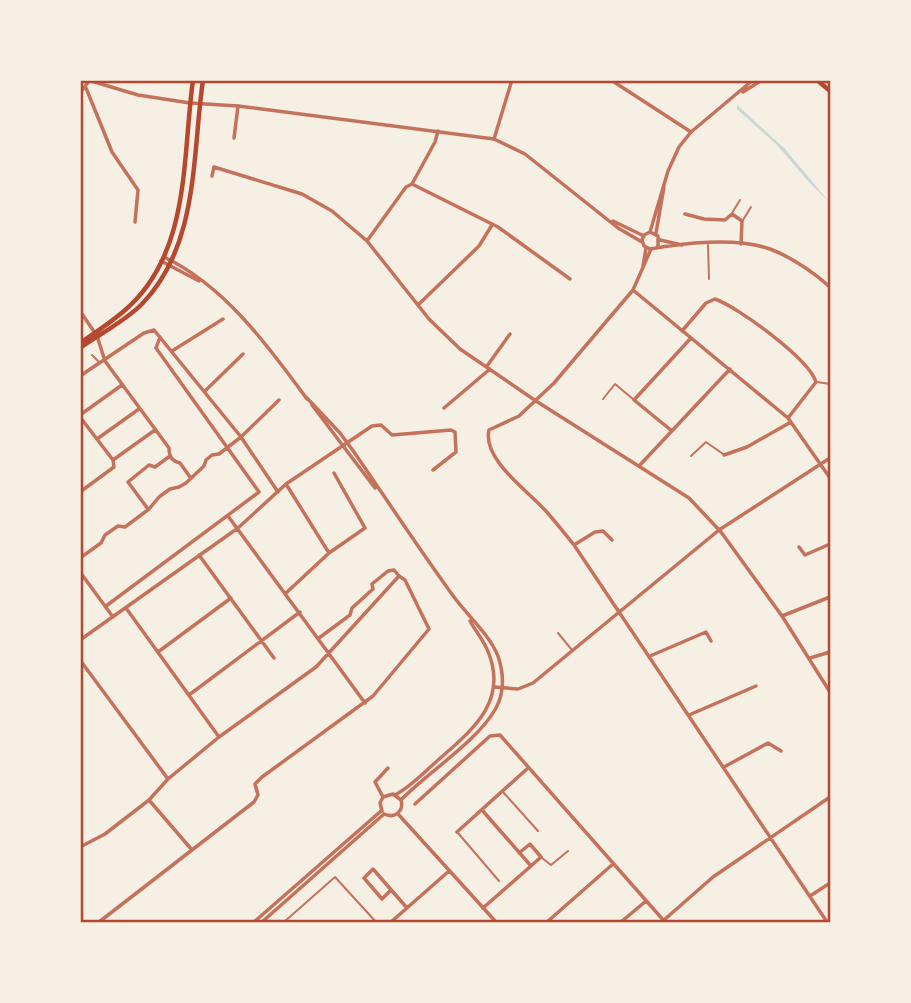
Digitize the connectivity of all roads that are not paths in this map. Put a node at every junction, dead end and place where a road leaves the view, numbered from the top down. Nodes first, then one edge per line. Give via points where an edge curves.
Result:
1 (193, 80) edge
2 (204, 80) edge
3 (512, 80) edge
4 (611, 80) edge
5 (753, 80) edge
6 (762, 80) edge
7 (817, 80) edge
8 (88, 81) edge
9 (86, 88) junction
10 (831, 91) edge
11 (741, 92) junction
12 (80, 93) edge
13 (190, 103) junction
14 (200, 104) junction
15 (238, 106) junction
16 (438, 131) junction
17 (691, 132) junction
18 (234, 138) dead end
19 (494, 139) junction
20 (212, 176) dead end
21 (412, 184) junction
22 (664, 186) junction
23 (740, 201) dead end
24 (751, 207) dead end
25 (685, 214) dead end
26 (732, 214) junction
27 (611, 220) junction
28 (742, 221) junction
29 (135, 222) dead end
30 (492, 225) junction
31 (650, 232) junction
32 (656, 233) junction
33 (644, 236) junction
34 (660, 240) junction
35 (367, 241) junction
36 (642, 242) junction
37 (708, 244) junction
38 (741, 244) junction
39 (683, 245) junction
40 (658, 246) junction
41 (646, 247) junction
42 (651, 249) junction
43 (162, 259) junction
44 (169, 262) junction
45 (643, 268) junction
46 (570, 279) dead end
47 (709, 279) dead end
48 (831, 287) edge
49 (633, 290) junction
50 (418, 306) junction
51 (80, 311) edge
52 (223, 318) dead end
53 (682, 331) junction
54 (96, 334) junction
55 (510, 334) dead end
56 (160, 337) junction
57 (691, 338) junction
58 (80, 345) edge
59 (172, 351) junction
60 (243, 354) dead end
61 (92, 355) dead end
62 (102, 362) junction
63 (488, 368) junction
64 (730, 369) junction
65 (80, 376) edge
66 (816, 382) junction
67 (831, 384) edge
68 (122, 385) junction
69 (204, 392) junction
70 (603, 399) dead end
71 (279, 400) dead end
72 (634, 400) junction
73 (536, 401) junction
74 (444, 408) dead end
75 (139, 409) junction
76 (80, 416) edge
77 (789, 420) junction
78 (82, 424) edge
79 (155, 430) junction
80 (672, 431) junction
81 (241, 437) junction
82 (97, 439) junction
83 (345, 444) junction
84 (229, 447) junction
85 (724, 455) joint
86 (170, 456) junction
87 (691, 456) dead end
88 (831, 458) edge
89 (113, 460) junction
90 (822, 464) junction
91 (639, 466) junction
92 (433, 470) dead end
93 (334, 473) dead end
94 (190, 477) junction
95 (831, 478) edge
96 (286, 484) junction
97 (80, 492) edge
98 (278, 492) junction
99 (149, 509) junction
100 (228, 516) junction
101 (238, 528) junction
102 (719, 530) junction
103 (612, 540) dead end
104 (831, 544) edge
105 (573, 545) junction
106 (799, 547) dead end
107 (329, 553) junction
108 (199, 555) junction
109 (80, 558) edge
110 (80, 572) edge
111 (399, 576) junction
112 (373, 589) junction
113 (286, 593) junction
114 (382, 597) junction
115 (831, 597) edge
116 (231, 598) junction
117 (106, 606) junction
118 (125, 608) junction
119 (300, 612) junction
120 (618, 612) junction
121 (350, 615) junction
122 (468, 616) junction
123 (782, 616) junction
124 (113, 617) junction
125 (359, 622) junction
126 (558, 633) dead end
127 (318, 638) junction
128 (80, 640) edge
129 (262, 640) junction
130 (711, 641) dead end
131 (573, 651) junction
132 (158, 652) junction
133 (831, 652) edge
134 (330, 654) junction
135 (649, 657) junction
136 (274, 658) dead end
137 (810, 658) junction
138 (80, 660) edge
139 (756, 686) dead end
140 (494, 687) junction
141 (503, 687) junction
142 (831, 692) edge
143 (189, 695) junction
144 (365, 703) junction
145 (689, 715) junction
146 (219, 737) junction
147 (781, 751) dead end
148 (724, 767) junction
149 (388, 768) dead end
150 (528, 768) junction
151 (167, 779) junction
152 (502, 791) junction
153 (396, 795) junction
154 (383, 797) junction
155 (831, 797) edge
156 (149, 800) junction
157 (401, 800) junction
158 (415, 804) dead end
159 (482, 810) junction
160 (382, 812) junction
161 (398, 814) junction
162 (538, 831) dead end
163 (457, 832) joint
164 (771, 837) junction
165 (82, 848) edge
166 (192, 850) junction
167 (568, 851) dead end
168 (519, 853) junction
169 (541, 857) junction
170 (613, 864) junction
171 (531, 866) junction
172 (449, 871) junction
173 (499, 881) dead end
174 (831, 883) edge
175 (391, 890) junction
176 (810, 895) junction
177 (646, 901) junction
178 (407, 908) junction
179 (482, 908) junction
180 (99, 922) edge
181 (254, 922) edge
182 (262, 922) edge
183 (284, 922) edge
184 (376, 922) edge
185 (391, 922) edge
186 (496, 922) edge
187 (547, 922) edge
188 (621, 922) edge
189 (664, 922) edge
190 (827, 922) edge

1 - 13 main road
2 - 14 main road
3 - 19 street
4 - 17 street
5 - 11 street
6 - 11 street
7 - 10 main road
8 - 9 street
8 - 13 street
9 - 12 street
9 - 29 street via 112,152 138,190
11 - 17 street
13 - 14 street
13 - 43 main road via 178,214
14 - 15 street
14 - 44 main road via 188,215
15 - 16 street
15 - 18 street
16 - 19 street
16 - 21 street
17 - 22 street via 673,156
19 - 27 street via 525,154
20 - 35 street via 214,167 302,194 332,211
21 - 30 street
21 - 35 street
22 - 31 street
22 - 32 street
23 - 26 lane
24 - 28 lane
25 - 26 street via 725,220
26 - 28 street
27 - 33 street
27 - 36 street
28 - 38 street
30 - 46 street
30 - 50 street via 479,246
31 - 32 street
31 - 33 street
32 - 34 street
33 - 36 street
34 - 39 street
34 - 40 street
35 - 50 street
36 - 41 street
37 - 38 street
37 - 39 street
37 - 47 lane
38 - 48 street via 779,253
39 - 40 street
40 - 42 street
41 - 42 street
41 - 45 street
42 - 45 street
43 - 44 street
43 - 54 main road via 131,304
44 - 54 main road via 142,303
44 - 83 street via 207,285 237,311
45 - 49 street
49 - 53 street
49 - 73 street
50 - 63 street via 447,338
51 - 54 street
52 - 59 street
53 - 57 street
53 - 66 street via 706,303 719,300 768,332
54 - 58 main road
54 - 62 street
55 - 63 street
56 - 59 street
56 - 62 street via 152,329
56 - 84 street via 156,348
57 - 64 street
57 - 72 street
59 - 69 street
60 - 69 street
61 - 62 lane
62 - 65 street
62 - 68 street
63 - 73 street
63 - 74 street
64 - 77 street
64 - 80 street
66 - 67 lane
66 - 77 street
68 - 75 street
68 - 76 street
69 - 81 street
70 - 72 lane via 615,384
71 - 81 street
72 - 80 street
73 - 91 street
73 - 105 street via 519,416 489,430 488,440 505,471
75 - 79 street
75 - 82 street
76 - 78 street
77 - 85 street via 747,447
77 - 90 street
78 - 82 street
79 - 86 street
79 - 89 street
80 - 91 street
81 - 84 street
81 - 98 street
82 - 89 street
83 - 92 street via 376,425 393,435 455,432 456,452
83 - 96 street
83 - 122 street
84 - 94 street via 205,460
84 - 100 street via 259,492
85 - 87 lane via 706,443
86 - 94 street
86 - 99 street via 128,482
88 - 90 street
89 - 97 street via 114,467
90 - 95 street
90 - 102 street
91 - 102 street via 689,498
93 - 107 street via 365,528
94 - 99 street
96 - 98 street
96 - 107 street
98 - 101 street
99 - 109 street via 105,535
100 - 101 street
100 - 117 street
101 - 108 street
101 - 113 street
102 - 120 street
102 - 123 street
103 - 105 street via 603,531 595,532
104 - 106 street via 805,555
105 - 120 street
107 - 113 street
108 - 116 street
108 - 118 street
110 - 117 street
111 - 112 street via 388,571 372,584
111 - 114 street
111 - 144 street via 429,629
112 - 114 street
112 - 121 street
113 - 119 street
114 - 125 street
115 - 123 street
116 - 129 street
116 - 132 street
117 - 124 street
118 - 124 street
118 - 132 street
119 - 127 street
119 - 129 street
120 - 131 street
120 - 135 street
121 - 125 street
121 - 127 street
122 - 140 street via 489,653
122 - 141 street via 497,653
123 - 137 street
124 - 128 street
125 - 134 street
126 - 131 lane
127 - 134 street
129 - 136 street
129 - 143 street
130 - 135 street via 706,632
131 - 141 street via 533,683 522,688
132 - 143 street
133 - 137 street
134 - 144 street
134 - 146 street
135 - 145 street
137 - 142 street
138 - 151 street
139 - 145 street
140 - 141 street
140 - 153 street via 482,718 466,736
141 - 157 street via 486,722
143 - 146 street
144 - 166 street via 262,777 256,784 257,800
145 - 148 street
146 - 151 street
147 - 148 street via 768,743
148 - 164 street
149 - 154 street via 375,782
150 - 152 street
150 - 158 street via 500,735 494,734
150 - 170 street
151 - 156 street
152 - 159 street
152 - 162 lane
153 - 154 street
153 - 157 street
154 - 160 street
155 - 164 street
156 - 165 street
156 - 166 street
157 - 161 street
159 - 163 street
159 - 168 street
160 - 161 street
160 - 181 street
160 - 182 street
161 - 172 street
163 - 173 lane
164 - 176 street
164 - 189 street via 713,877
166 - 180 street
167 - 169 lane via 551,865
168 - 169 street via 530,844
168 - 171 street
169 - 171 street
170 - 177 street
170 - 187 street
171 - 179 street
172 - 178 street
172 - 179 street
174 - 176 street
175 - 175 street via 373,869 364,878 382,898
175 - 178 street
176 - 190 street
177 - 188 street
177 - 189 street
178 - 185 street
179 - 186 street
183 - 184 lane via 335,877

